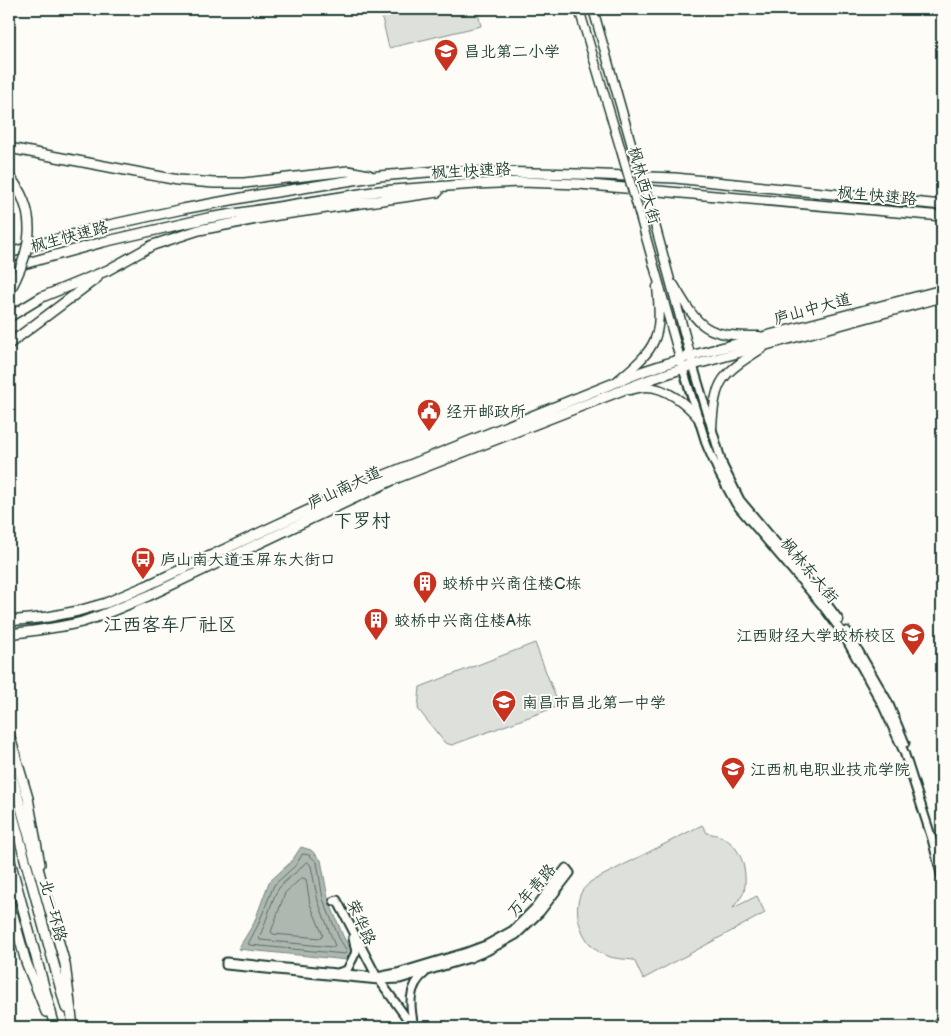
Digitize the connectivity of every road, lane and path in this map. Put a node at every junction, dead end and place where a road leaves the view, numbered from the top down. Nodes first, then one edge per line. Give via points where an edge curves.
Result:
1 (579, 9) edge
2 (592, 9) edge
3 (9, 148) edge
4 (9, 176) edge
5 (379, 176) junction
6 (476, 184) junction
7 (942, 205) edge
8 (942, 216) edge
9 (9, 253) edge
10 (652, 258) junction
11 (9, 268) edge
12 (108, 270) junction
13 (668, 275) junction
14 (942, 290) edge
15 (9, 292) edge
16 (942, 297) edge
17 (9, 317) edge
18 (32, 328) junction
19 (767, 340) junction
20 (9, 344) edge
21 (9, 352) edge
22 (690, 356) junction
23 (682, 364) junction
24 (693, 366) junction
25 (616, 388) junction
26 (699, 419) junction
27 (712, 428) junction
28 (9, 622) edge
29 (9, 634) edge
30 (9, 734) edge
31 (9, 765) edge
32 (9, 802) edge
33 (9, 857) edge
34 (942, 863) edge
35 (942, 878) edge
36 (9, 903) edge
37 (51, 918) junction
38 (353, 938) junction
39 (430, 970) junction
40 (336, 973) junction
41 (376, 978) junction
42 (53, 1027) edge
43 (72, 1027) edge
44 (408, 1027) edge
45 (413, 1027) edge
46 (746, 1027) edge
47 (777, 1027) edge

1 - 10 main road, 枫林西大街, bridge
2 - 13 main road, 枫林西大街, bridge
3 - 5 main road via 178,180 214,183 244,183 348,171
4 - 15 main road, bridge via 19,188 26,207 29,231 26,256
5 - 7 main road, 枫生快速路 via 440,171 569,173 665,178
5 - 9 main road, 枫生快速路 via 174,211 100,227
6 - 8 main road, 枫生快速路 via 579,184
6 - 11 main road, 枫生快速路 via 379,192 208,218
6 - 12 main road via 199,230 153,245
10 - 23 main road, 枫林西大街
10 - 25 main road via 659,311 658,331 646,356
12 - 17 main road via 42,297
12 - 18 main road
13 - 19 main road via 687,307 706,328
13 - 22 main road, 枫林西大街
14 - 19 main road, 庐山中大道
16 - 19 main road, 庐山中大道
18 - 20 main road
18 - 21 main road
19 - 22 main road, 庐山中大道
19 - 24 main road, 庐山中大道
19 - 27 main road via 720,381 713,407
22 - 23 main road, 庐山南大道
22 - 24 main road, 枫林西大街
23 - 24 main road, 庐山南大道
23 - 25 main road, 庐山南大道 via 644,371
23 - 26 street, 枫林东大街
24 - 27 street, 枫林东大街
25 - 26 main road via 647,387 667,393
25 - 28 main road, 庐山南大道 via 375,479 106,603
25 - 29 main road, 庐山南大道 via 397,478 109,613 53,628
26 - 35 street, 枫林东大街 via 707,446 736,504 821,604 860,662 904,752
27 - 34 street, 枫林东大街 via 723,466 740,500 824,600 865,660 888,702 908,751
30 - 37 main road via 28,798
31 - 37 main road
32 - 43 main road, 北一环路
33 - 42 main road
36 - 42 main road via 26,962
37 - 43 main road via 65,964
38 - 40 street via 356,952 352,963 347,970
38 - 41 street, 荣华路
38 - 41 street, 荣华路 via 334,901 337,900
39 - 41 street, 万年青路 via 400,979
39 - 41 street, 万年青路 via 487,951 516,935 540,912 570,873 566,868 513,930 486,946
39 - 45 street via 419,978 411,995
40 - 41 street, 万年青路
40 - 41 street, 万年青路 via 226,962 226,965
41 - 44 street, 荣华路
41 - 45 street, 荣华路
46 - 47 street

